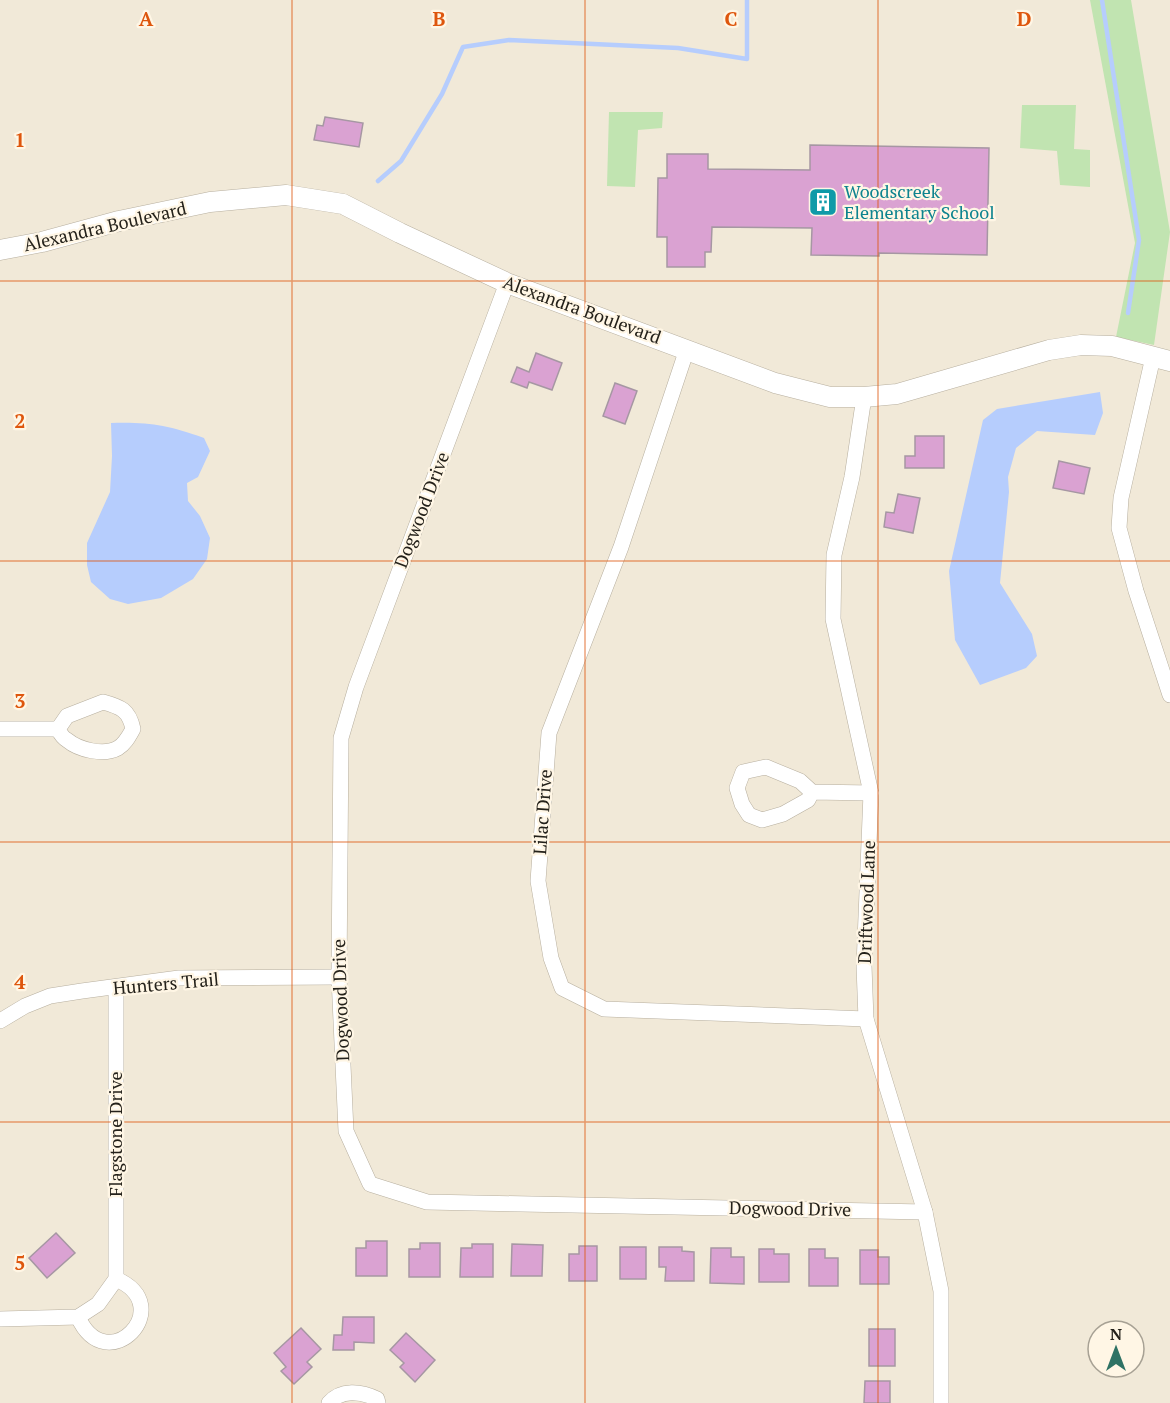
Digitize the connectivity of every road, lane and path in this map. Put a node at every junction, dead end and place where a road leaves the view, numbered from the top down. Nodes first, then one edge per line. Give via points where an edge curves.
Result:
1 (0, 250) edge
2 (507, 283) junction
3 (687, 349) junction
4 (1161, 359) edge
5 (864, 397) junction
6 (1170, 695) edge
7 (0, 729) edge
8 (58, 729) junction
9 (812, 792) junction
10 (871, 793) junction
11 (339, 977) junction
12 (116, 988) junction
13 (866, 1019) junction
14 (0, 1021) edge
15 (925, 1212) junction
16 (116, 1280) junction
17 (78, 1317) junction
18 (0, 1319) edge
19 (329, 1403) edge
20 (378, 1403) edge
21 (941, 1403) edge

1 - 2 street, Alexandra Boulevard via 210,202 286,195 343,204
2 - 3 street, Alexandra Boulevard
2 - 11 street, Dogwood Drive via 356,687 341,738
3 - 5 street, Alexandra Boulevard via 775,383 830,397
3 - 13 street, Lilac Drive via 621,547 549,733 538,881 551,958 562,988 604,1009
4 - 5 street, Alexandra Boulevard via 1112,346 1081,345 1049,350 897,394
4 - 6 street via 1121,498 1119,528
5 - 10 street, Driftwood Lane via 852,477 834,555 833,619
7 - 8 street
8 - 8 street via 67,716 102,702 118,706 130,716 133,729 117,749 99,752 65,740
9 - 9 street via 801,781 766,766 743,772 737,788 749,814 762,820 783,814 808,800
9 - 10 street
10 - 13 street, Driftwood Lane via 864,966
11 - 12 street, Hunters Trail via 179,978
11 - 15 street, Dogwood Drive via 346,1131 370,1184 428,1202
12 - 14 street, Hunters Trail via 51,996
12 - 16 street, Flagstone Drive
13 - 15 street, Driftwood Lane
15 - 21 street, Driftwood Lane via 941,1291
16 - 17 street via 98,1304
16 - 17 street via 137,1295 141,1308 140,1322 132,1333 121,1341 107,1343 94,1339
17 - 18 street
19 - 20 street via 341,1394 364,1393

